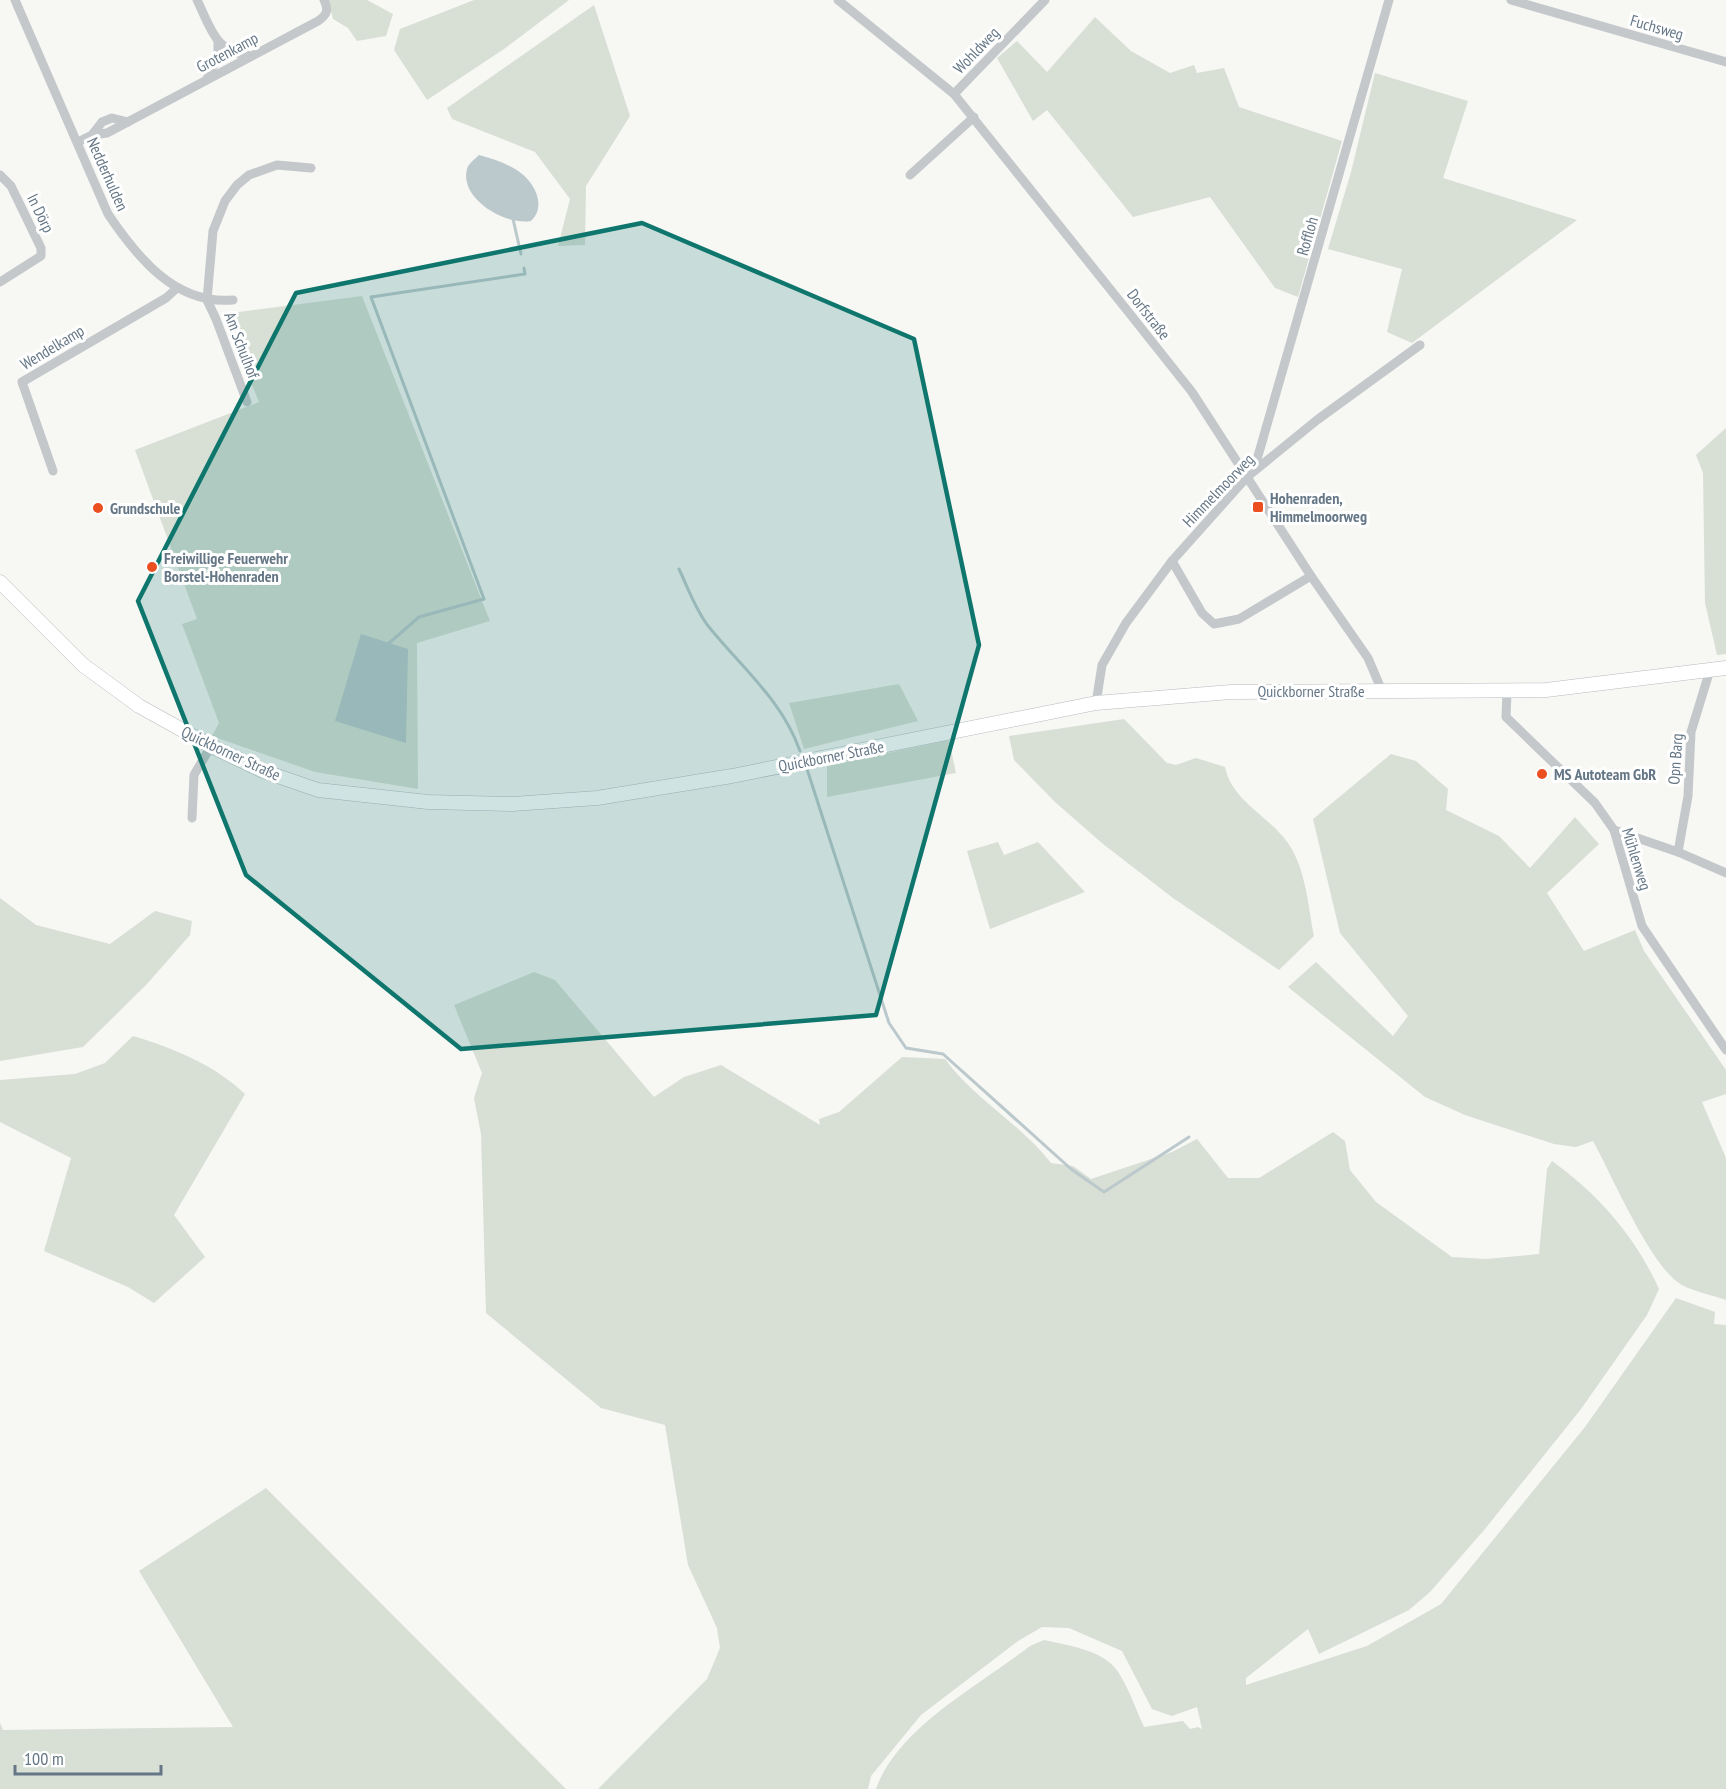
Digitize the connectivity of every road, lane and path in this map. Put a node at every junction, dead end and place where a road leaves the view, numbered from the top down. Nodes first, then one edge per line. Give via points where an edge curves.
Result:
1 (15, 0) edge
2 (197, 0) edge
3 (324, 0) edge
4 (838, 0) edge
5 (1045, 0) edge
6 (1389, 0) edge
7 (1512, 0) edge
8 (218, 42) junction
9 (251, 56) junction
10 (1726, 62) edge
11 (207, 79) junction
12 (954, 94) junction
13 (974, 117) junction
14 (78, 142) junction
15 (312, 168) dead end
16 (0, 175) edge
17 (910, 175) dead end
18 (0, 282) edge
19 (177, 288) junction
20 (207, 300) junction
21 (233, 300) dead end
22 (1420, 345) dead end
23 (247, 402) dead end
24 (53, 471) dead end
25 (1247, 477) junction
26 (1172, 561) junction
27 (1311, 576) junction
28 (0, 582) edge
29 (1726, 668) edge
30 (1710, 670) junction
31 (1382, 692) junction
32 (1507, 692) junction
33 (1096, 704) junction
34 (211, 746) junction
35 (192, 818) dead end
36 (1614, 830) junction
37 (1678, 852) junction
38 (1726, 873) edge
39 (1726, 1050) edge

1 - 14 street, Nedderhulden
2 - 8 street
3 - 9 street, Grotenkamp via 325,16
4 - 12 street, Dorfstraße
5 - 12 street, Wohldweg
6 - 25 street, Roffloh via 1256,463
7 - 10 street, Fuchsweg
8 - 9 street via 228,51
8 - 11 street via 218,56
9 - 11 street, Grotenkamp
11 - 14 street, Grotenkamp via 107,133
12 - 13 street, Dorfstraße
13 - 17 street
13 - 25 street, Dorfstraße via 1192,392
14 - 19 street, Nedderhulden via 108,214 156,273
15 - 20 street via 277,165 264,168 237,185 225,201 213,231
16 - 18 street, In Dörp via 11,186 41,248 41,256
19 - 20 street, Nedderhulden
19 - 24 street, Wendelkamp via 22,382
20 - 21 street, Nedderhulden
20 - 23 street, Am Schulhof
22 - 25 street, Himmelmoorweg
25 - 26 street, Himmelmoorweg
25 - 27 street, Dorfstraße
26 - 27 street via 1202,613 1214,624 1239,619
26 - 33 street, Himmelmoorweg via 1126,623 1102,665
27 - 31 street, Dorfstraße via 1368,658
28 - 34 main road, Quickborner Straße via 83,665 139,706
29 - 30 main road, Quickborner Straße
30 - 32 main road, Quickborner Straße
30 - 37 street, Opn Barg via 1691,732 1688,796
31 - 32 main road, Quickborner Straße
31 - 33 main road, Quickborner Straße via 1231,692
32 - 36 street, Mühlenweg via 1506,717 1595,802
33 - 34 main road, Quickborner Straße via 674,786 597,798 513,804 386,799 318,789 263,771
34 - 35 street via 194,775
36 - 37 street
36 - 39 street, Mühlenweg via 1642,926
37 - 38 street

